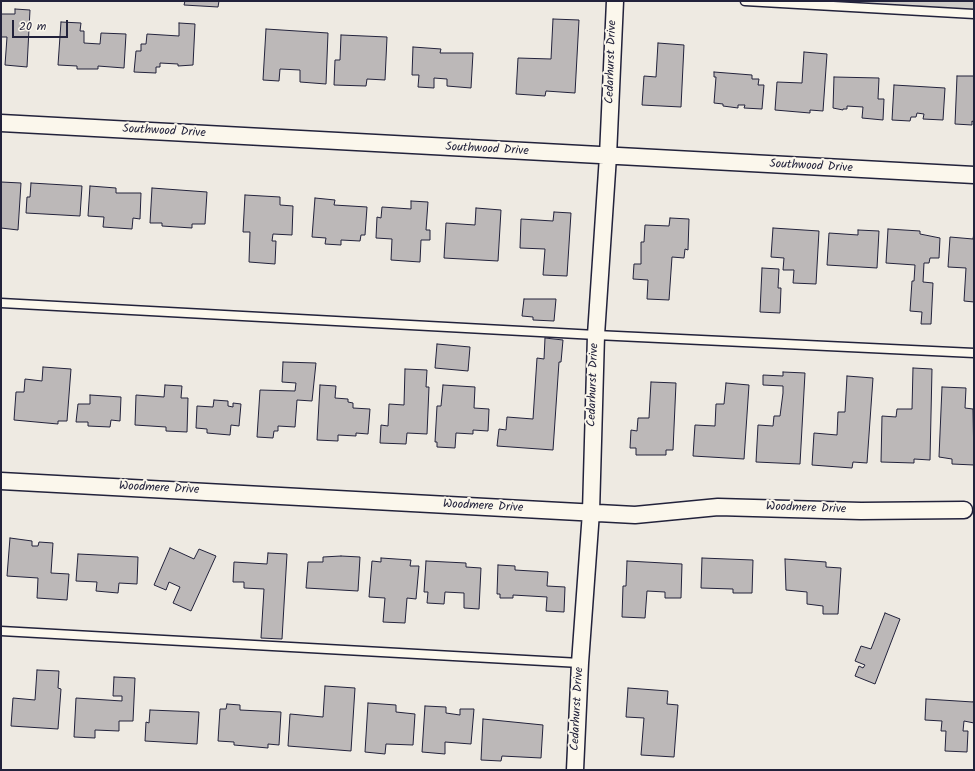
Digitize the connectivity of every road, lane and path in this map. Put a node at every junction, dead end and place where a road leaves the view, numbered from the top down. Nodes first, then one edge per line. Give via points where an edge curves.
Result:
1 (615, 1) edge
2 (745, 1) edge
3 (974, 14) edge
4 (1, 123) edge
5 (608, 156) junction
6 (974, 175) edge
7 (1, 303) edge
8 (596, 335) junction
9 (974, 353) edge
10 (1, 480) edge
11 (964, 510) dead end
12 (591, 512) junction
13 (1, 631) edge
14 (580, 663) junction
15 (575, 770) edge

1 - 5 street, Cedarhurst Drive
2 - 3 lane
4 - 5 street, Southwood Drive
5 - 6 street, Southwood Drive
5 - 8 street, Cedarhurst Drive
7 - 8 lane
8 - 9 lane
8 - 12 street, Cedarhurst Drive
10 - 12 street, Woodmere Drive
11 - 12 street, Woodmere Drive via 860,511 718,507 635,515
12 - 14 street, Cedarhurst Drive
13 - 14 lane
14 - 15 street, Cedarhurst Drive

